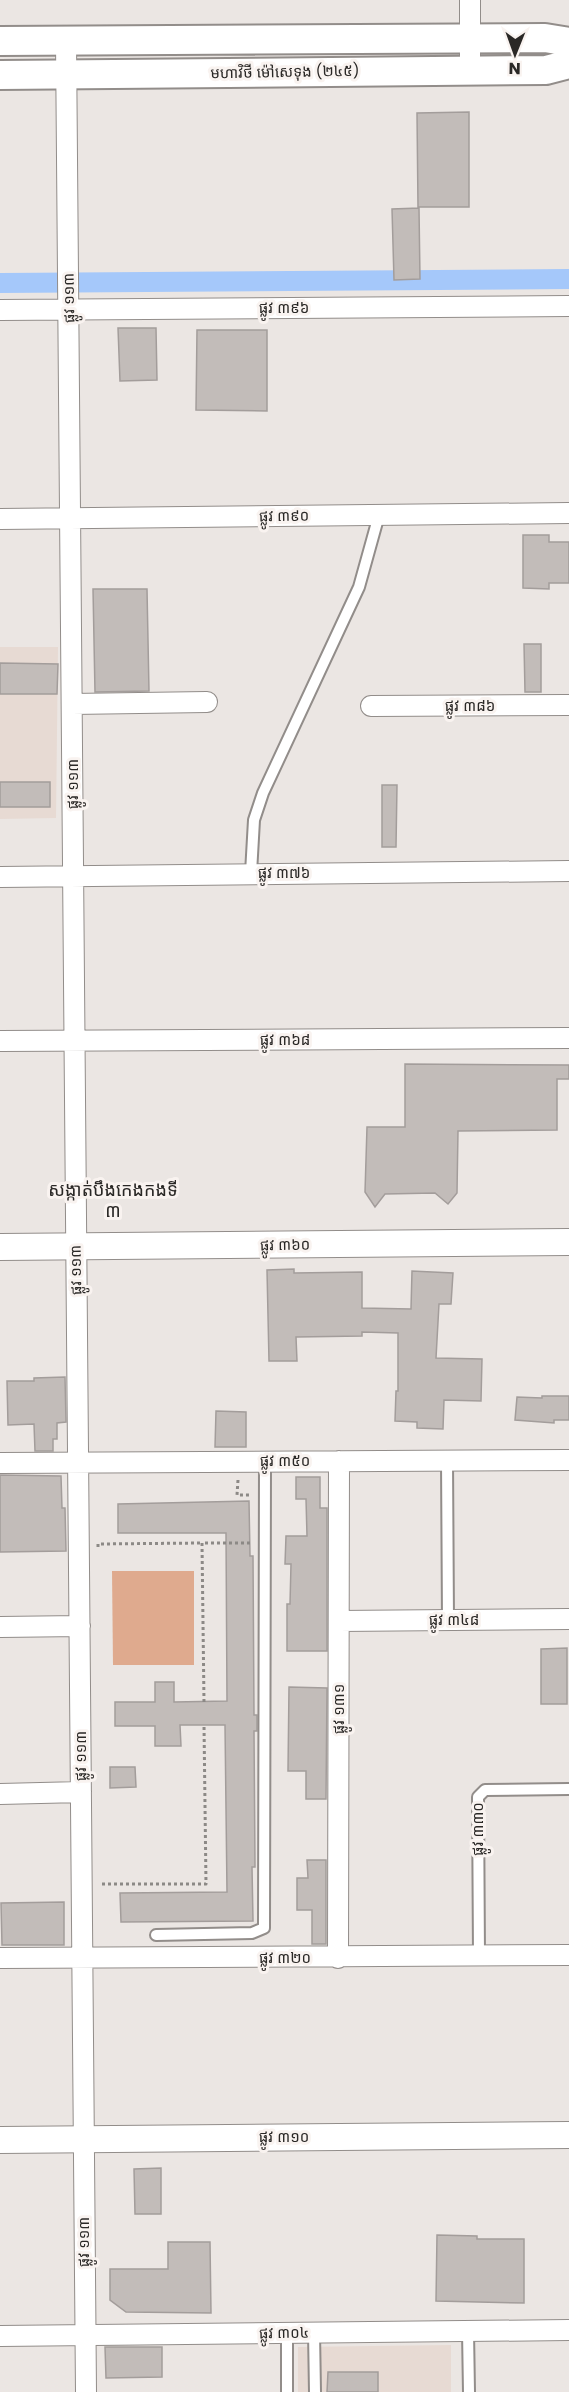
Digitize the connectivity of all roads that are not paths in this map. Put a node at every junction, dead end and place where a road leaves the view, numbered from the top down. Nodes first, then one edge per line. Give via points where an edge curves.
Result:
1 (470, 0) edge
2 (470, 38) junction
3 (66, 40) junction
4 (0, 41) edge
5 (568, 44) edge
6 (470, 71) junction
7 (66, 74) junction
8 (0, 75) edge
9 (69, 302) junction
10 (569, 306) edge
11 (0, 310) edge
12 (569, 513) edge
13 (379, 515) junction
14 (71, 518) junction
15 (0, 519) edge
16 (207, 702) dead end
17 (72, 704) junction
18 (569, 705) edge
19 (371, 706) dead end
20 (569, 871) edge
21 (251, 873) junction
22 (73, 876) junction
23 (0, 878) edge
24 (569, 1038) edge
25 (0, 1041) edge
26 (75, 1041) junction
27 (569, 1242) edge
28 (0, 1247) edge
29 (76, 1247) junction
30 (569, 1460) edge
31 (339, 1461) junction
32 (447, 1461) junction
33 (265, 1462) junction
34 (0, 1463) edge
35 (78, 1463) junction
36 (569, 1619) edge
37 (448, 1620) junction
38 (339, 1621) junction
39 (80, 1626) junction
40 (0, 1628) edge
41 (569, 1789) edge
42 (81, 1792) junction
43 (0, 1794) edge
44 (156, 1935) dead end
45 (569, 1955) edge
46 (479, 1956) junction
47 (0, 1958) edge
48 (82, 1958) junction
49 (338, 1958) junction
50 (569, 2135) edge
51 (84, 2138) junction
52 (0, 2140) edge
53 (569, 2330) edge
54 (468, 2331) junction
55 (314, 2332) junction
56 (287, 2333) junction
57 (85, 2335) junction
58 (0, 2336) edge
59 (86, 2392) edge
60 (287, 2392) edge
61 (315, 2392) edge
62 (469, 2392) edge

1 - 2 street
2 - 3 main road, មហាវិថី ម៉ៅសេទុង (២៤៥)
2 - 5 main road, មហាវិថី ម៉ៅសេទុង (២៤៥) via 545,38
2 - 6 street
3 - 4 main road, មហាវិថី ម៉ៅសេទុង (២៤៥)
3 - 7 street, ផ្លូវ ១១៣
5 - 6 main road, មហាវិថី ម៉ៅសេទុង (២៤៥) via 546,70
6 - 7 main road, មហាវិថី ម៉ៅសេទុង (២៤៥)
7 - 8 main road, មហាវិថី ម៉ៅសេទុង (២៤៥)
7 - 9 street, ផ្លូវ ១១៣
9 - 10 street, ផ្លូវ ៣៩៦
9 - 11 street, ផ្លូវ ៣៩៦
9 - 14 street, ផ្លូវ ១១៣
12 - 13 street, ផ្លូវ ៣៩០
13 - 14 street, ផ្លូវ ៣៩០
13 - 21 lane via 359,587 263,793 254,820
14 - 15 street, ផ្លូវ ៣៩០
14 - 17 street, ផ្លូវ ១១៣
16 - 17 street
17 - 22 street, ផ្លូវ ១១៣
18 - 19 street, ផ្លូវ ៣៨៦
20 - 21 street, ផ្លូវ ៣៧៦
21 - 22 street, ផ្លូវ ៣៧៦
22 - 23 street, ផ្លូវ ៣៧៦
22 - 26 street, ផ្លូវ ១១៣
24 - 26 street, ផ្លូវ ៣៦៨
25 - 26 street, ផ្លូវ ៣៦៨
26 - 29 street, ផ្លូវ ១១៣
27 - 29 street, ផ្លូវ ៣៦០
28 - 29 street, ផ្លូវ ៣៦០
29 - 35 street, ផ្លូវ ១១៣
30 - 32 street, ផ្លូវ ៣៥០
31 - 32 street, ផ្លូវ ៣៥០
31 - 33 street, ផ្លូវ ៣៥០
31 - 38 street, ផ្លូវ ១៣១
32 - 37 lane
33 - 35 street, ផ្លូវ ៣៥០
33 - 44 lane via 264,1928 252,1933
34 - 35 street, ផ្លូវ ៣៥០
35 - 39 street, ផ្លូវ ១១៣
36 - 37 street, ផ្លូវ ៣៤៨
37 - 38 street, ផ្លូវ ៣៤៨
38 - 49 street, ផ្លូវ ១៣១
39 - 40 street
39 - 42 street, ផ្លូវ ១១៣
41 - 46 lane, ផ្លូវ ៣៣០ via 485,1790 478,1797
42 - 43 street
42 - 48 street, ផ្លូវ ១១៣
45 - 46 street, ផ្លូវ ៣២០
46 - 49 street, ផ្លូវ ៣២០
47 - 48 street, ផ្លូវ ៣២០
48 - 49 street, ផ្លូវ ៣២០
48 - 51 street, ផ្លូវ ១១៣
50 - 51 street, ផ្លូវ ៣១០
51 - 52 street, ផ្លូវ ៣១០
51 - 57 street, ផ្លូវ ១១៣
53 - 54 street, ផ្លូវ ៣០៤
54 - 55 street, ផ្លូវ ៣០៤
54 - 62 lane
55 - 56 street, ផ្លូវ ៣០៤
55 - 61 lane
56 - 57 street, ផ្លូវ ៣០៤
56 - 60 lane
57 - 58 street, ផ្លូវ ៣០៤
57 - 59 street, ផ្លូវ ១១៣

